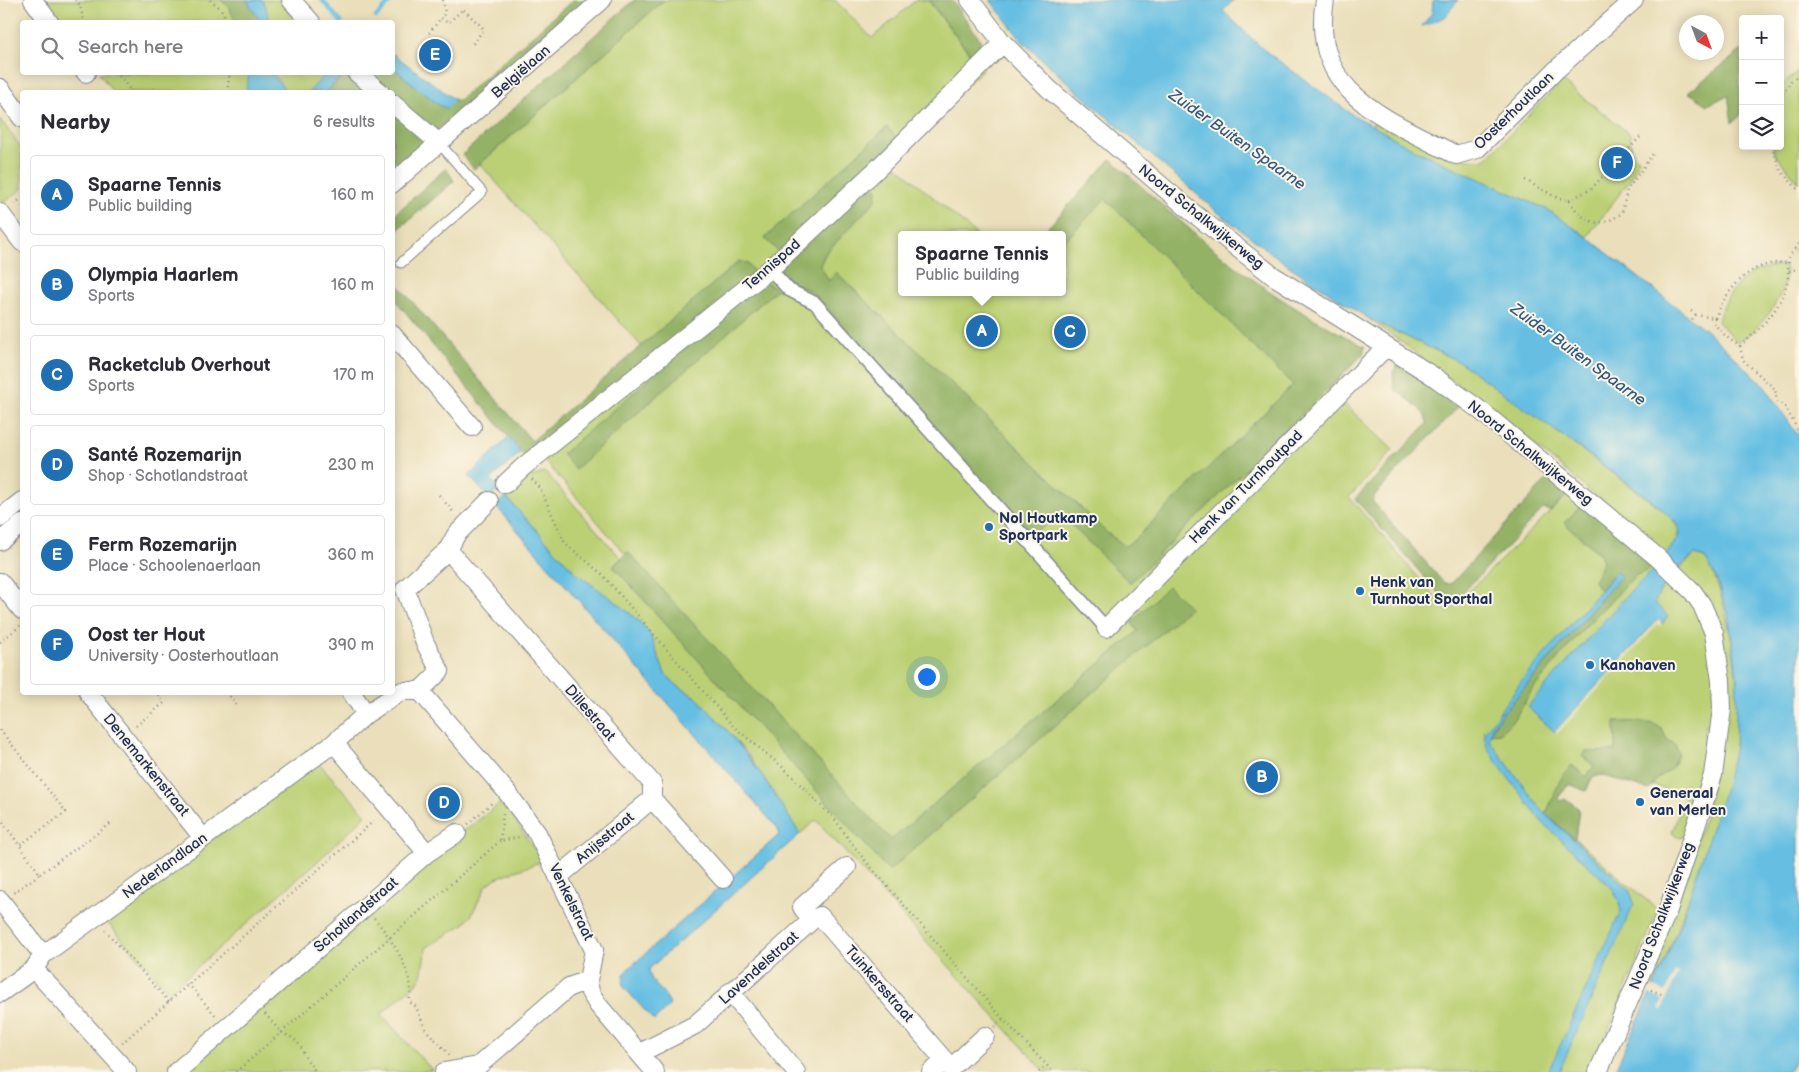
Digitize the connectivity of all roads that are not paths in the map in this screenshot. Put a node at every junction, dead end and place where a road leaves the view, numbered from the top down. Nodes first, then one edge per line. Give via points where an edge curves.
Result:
1 (33, 0) edge
2 (291, 0) edge
3 (602, 0) edge
4 (970, 0) edge
5 (1326, 0) edge
6 (1634, 0) edge
7 (48, 20) edge
8 (308, 20) edge
9 (1003, 43) junction
10 (360, 75) edge
11 (0, 88) edge
12 (378, 90) edge
13 (395, 106) edge
14 (20, 115) edge
15 (442, 146) junction
16 (395, 182) edge
17 (3, 222) edge
18 (20, 240) edge
19 (400, 263) dead end
20 (770, 269) junction
21 (395, 337) edge
22 (1386, 346) junction
23 (472, 427) dead end
24 (505, 484) dead end
25 (489, 501) dead end
26 (20, 503) edge
27 (0, 518) edge
28 (20, 525) edge
29 (0, 540) edge
30 (448, 550) junction
31 (0, 582) edge
32 (20, 607) edge
33 (1106, 628) joint
34 (420, 691) junction
35 (90, 695) edge
36 (353, 695) edge
37 (366, 714) junction
38 (334, 743) junction
39 (652, 799) junction
40 (457, 833) road end
41 (203, 838) junction
42 (427, 853) junction
43 (847, 867) dead end
44 (558, 878) junction
45 (723, 879) dead end
46 (1, 901) edge
47 (811, 921) junction
48 (38, 962) junction
49 (588, 980) junction
50 (0, 992) edge
51 (730, 992) junction
52 (985, 1036) dead end
53 (640, 1053) junction
54 (945, 1061) junction
55 (125, 1071) edge
56 (176, 1072) edge
57 (444, 1072) edge
58 (655, 1072) edge
59 (796, 1072) edge
60 (931, 1072) edge
61 (1598, 1072) edge

1 - 7 street
2 - 8 street
3 - 15 street, Belgiëlaan
4 - 9 street, Noord Schalkwijkerweg
5 - 6 street, Oosterhoutlaan via 1323,33 1328,55 1346,90 1377,114 1456,155 1477,149 1557,69
9 - 20 street, Tennispad via 877,169
9 - 22 street, Noord Schalkwijkerweg via 1050,90 1235,246 1272,274
10 - 12 street
11 - 14 street
13 - 15 street
15 - 16 street, Belgiëlaan
15 - 19 lane via 482,192
17 - 18 street
20 - 24 street, Tennispad
20 - 33 street via 789,290 815,303
21 - 23 street
22 - 33 street, Henk van Turnhoutpad
22 - 61 street, Noord Schalkwijkerweg via 1481,411 1658,558 1693,592 1714,633 1722,709 1711,783 1668,910
25 - 30 street via 456,535
26 - 27 street
28 - 29 street
30 - 34 street via 405,589 425,643 440,671
30 - 39 street, Dillestraat via 652,783
31 - 32 street
34 - 37 street, Nederlandlaan via 402,691
34 - 44 street, Venkelstraat via 506,790 537,833
35 - 41 street, Denemarkenstraat
36 - 37 street
37 - 38 street, Nederlandlaan
38 - 41 street, Nederlandlaan
38 - 42 street
39 - 44 street, Anijsstraat
39 - 45 street, Dillestraat
40 - 42 street, Schotlandstraat
41 - 48 street, Nederlandlaan
42 - 56 street, Schotlandstraat
43 - 47 street, Lavendelstraat via 802,907
44 - 49 street, Venkelstraat via 594,950
46 - 48 street
47 - 51 street, Lavendelstraat
47 - 54 street, Tuinkersstraat via 820,916
48 - 50 street, Nederlandlaan
48 - 55 street
49 - 53 street via 590,992 598,1005
49 - 57 street via 569,987 478,1066
51 - 53 street, Lavendelstraat via 695,1026
51 - 59 street
52 - 54 street via 951,1068
53 - 58 street
54 - 60 street

